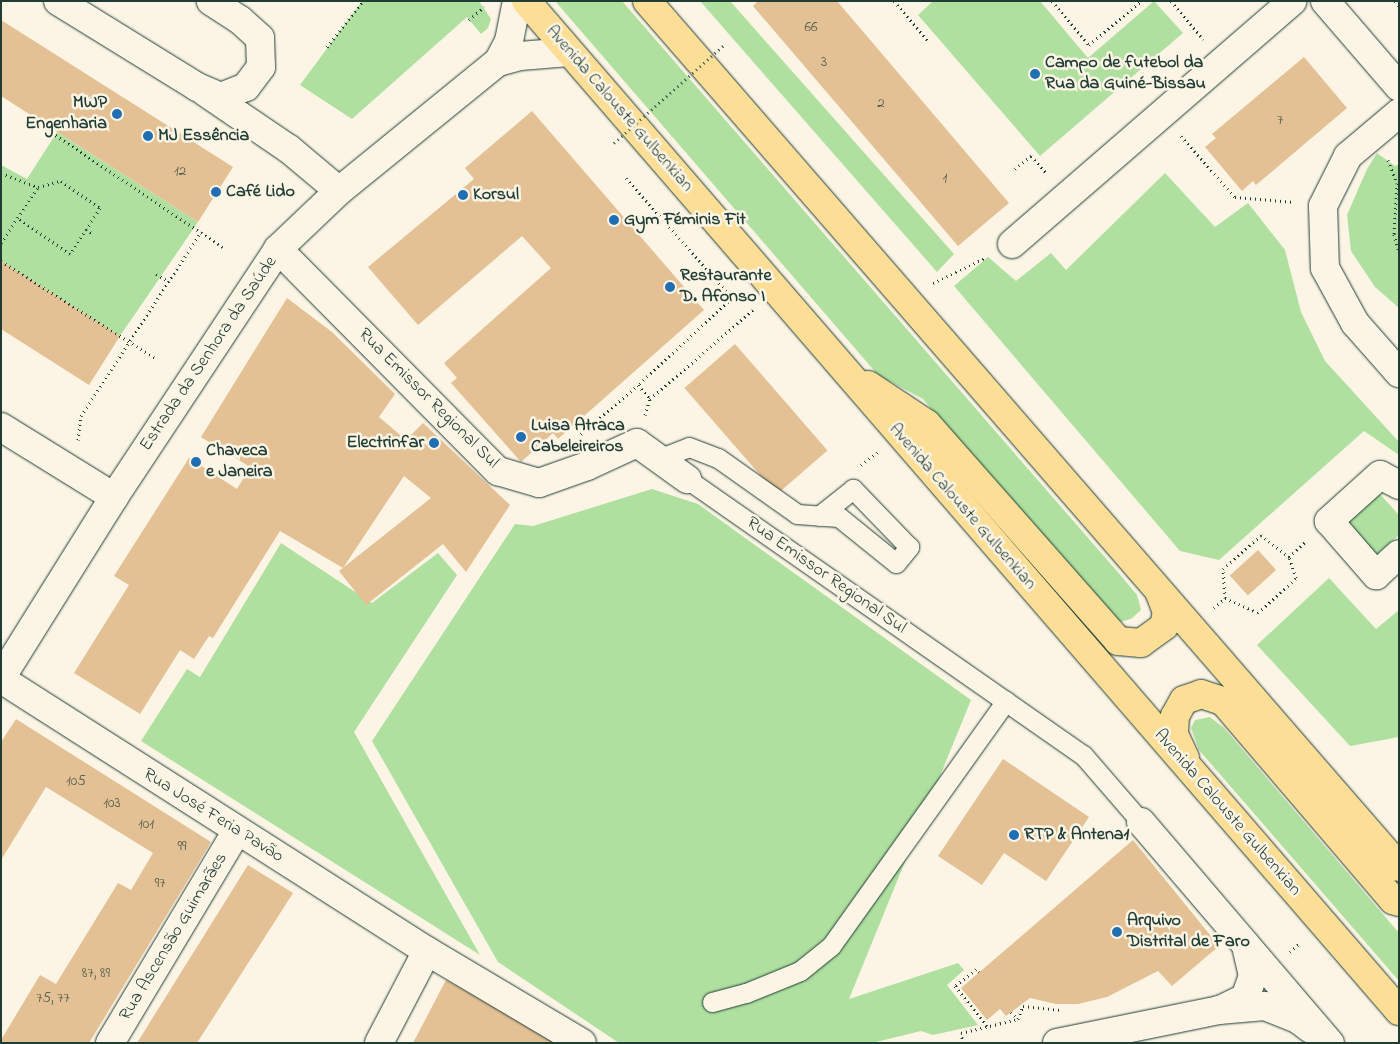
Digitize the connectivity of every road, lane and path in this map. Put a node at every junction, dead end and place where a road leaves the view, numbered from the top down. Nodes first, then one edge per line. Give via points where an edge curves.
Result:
1 (58, 1) edge
2 (211, 1) edge
3 (363, 1) edge
4 (517, 1) edge
5 (526, 1) edge
6 (647, 1) edge
7 (894, 1) edge
8 (1052, 1) edge
9 (1141, 1) edge
10 (1171, 1) edge
11 (1293, 1) edge
12 (1325, 1) edge
13 (1395, 1) edge
14 (484, 6) dead end
15 (1399, 6) edge
16 (79, 10) edge
17 (470, 20) dead end
18 (930, 43) dead end
19 (725, 44) dead end
20 (327, 47) dead end
21 (569, 52) junction
22 (498, 62) junction
23 (1224, 62) junction
24 (197, 87) junction
25 (1399, 87) edge
26 (1399, 113) edge
27 (1162, 115) junction
28 (39, 124) dead end
29 (1378, 131) junction
30 (614, 143) dead end
31 (1031, 156) dead end
32 (1015, 169) dead end
33 (1, 173) edge
34 (626, 178) dead end
35 (38, 187) junction
36 (339, 191) junction
37 (1323, 206) junction
38 (18, 218) junction
39 (86, 229) junction
40 (201, 232) junction
41 (93, 234) dead end
42 (1, 243) edge
43 (1012, 244) joint
44 (223, 247) dead end
45 (278, 249) junction
46 (1399, 252) edge
47 (1, 261) edge
48 (156, 274) dead end
49 (168, 282) junction
50 (933, 283) dead end
51 (775, 291) junction
52 (128, 341) junction
53 (155, 358) dead end
54 (842, 368) junction
55 (1399, 373) edge
56 (638, 385) junction
57 (650, 399) junction
58 (1, 427) edge
59 (578, 436) dead end
60 (648, 451) junction
61 (74, 473) junction
62 (687, 479) joint
63 (1399, 485) edge
64 (114, 498) junction
65 (819, 516) junction
66 (1329, 521) junction
67 (1399, 554) edge
68 (1289, 557) junction
69 (1158, 592) junction
70 (1225, 598) junction
71 (1191, 628) junction
72 (1, 679) edge
73 (1006, 701) junction
74 (1192, 772) junction
75 (1141, 822) joint
76 (238, 831) junction
77 (1399, 867) edge
78 (1399, 902) edge
79 (1246, 945) junction
80 (427, 951) junction
81 (979, 972) dead end
82 (712, 1002) dead end
83 (1219, 1010) junction
84 (1399, 1011) edge
85 (1018, 1019) dead end
86 (989, 1028) junction
87 (110, 1043) edge
88 (379, 1043) edge
89 (582, 1043) edge
90 (963, 1043) edge
91 (1057, 1043) edge
92 (1329, 1043) edge

1 - 16 street
2 - 24 street via 260,38 261,67 246,87 221,97
3 - 20 path
4 - 22 street via 509,41
5 - 21 main road, Avenida Calouste Gulbenkian
6 - 69 main road
7 - 18 path
8 - 9 path via 1089,45
10 - 23 path
11 - 23 street
12 - 25 street
13 - 15 path
14 - 17 path
16 - 24 street
19 - 30 path, bridge
21 - 22 street via 520,56
21 - 51 main road, Avenida Calouste Gulbenkian
22 - 36 street, Estrada da Senhora da Saúde
23 - 27 street
24 - 36 street via 289,148
26 - 29 street
27 - 37 path via 1235,197
27 - 43 street
28 - 40 path
29 - 37 street via 1348,156
29 - 46 path via 1397,183 1394,234
31 - 32 path
33 - 35 path
34 - 56 path via 732,298
35 - 38 path
35 - 39 path via 61,181 100,208
36 - 45 street, Estrada da Senhora da Saúde
37 - 55 street via 1325,268 1355,323
38 - 39 path via 70,254
38 - 42 path
39 - 41 path
40 - 44 path
40 - 49 path
43 - 50 path
45 - 60 street, Rua Emissor Regional Sul via 498,471 539,483 588,466
45 - 64 street, Estrada da Senhora da Saúde
47 - 52 path
48 - 49 path
49 - 52 path
51 - 54 main road, Avenida Calouste Gulbenkian
51 - 57 path
52 - 53 path
52 - 61 path via 80,416
54 - 69 main road via 928,424 1118,642 1141,644 1164,626 1167,612
54 - 74 main road, Avenida Calouste Gulbenkian
56 - 57 path
56 - 59 path
57 - 60 path
58 - 61 street
60 - 62 street, Rua Emissor Regional Sul
60 - 65 lane via 689,447 718,458 797,514
61 - 64 street
62 - 73 lane, Rua Emissor Regional Sul
63 - 66 street via 1380,475
64 - 72 street, Estrada da Senhora da Saúde
65 - 65 lane via 853,488 908,547 896,564 839,517
66 - 67 street via 1376,575
66 - 68 path
68 - 70 path via 1296,578 1258,613
68 - 70 path via 1261,535 1224,569
69 - 71 main road
70 - 71 path
71 - 77 main road
72 - 76 street, Rua José Feria Pavão
73 - 75 lane, Rua Emissor Regional Sul via 1083,755
73 - 82 lane via 832,946 800,971
74 - 78 main road via 1174,734 1176,716 1184,700 1201,694 1223,701 1386,892
74 - 84 main road, Avenida Calouste Gulbenkian
75 - 79 street, Rua Emissor Regional Sul
76 - 80 street, Rua José Feria Pavão
76 - 87 street, Rua Ascensão Guimarães
79 - 83 street via 1253,976 1246,998
79 - 92 street, Rua Emissor Regional Sul
80 - 88 street
80 - 89 street, Rua José Feria Pavão
81 - 86 path via 976,969 955,986
83 - 91 street
83 - 92 street via 1265,1006 1299,1020
85 - 86 path
86 - 90 path via 961,1033

